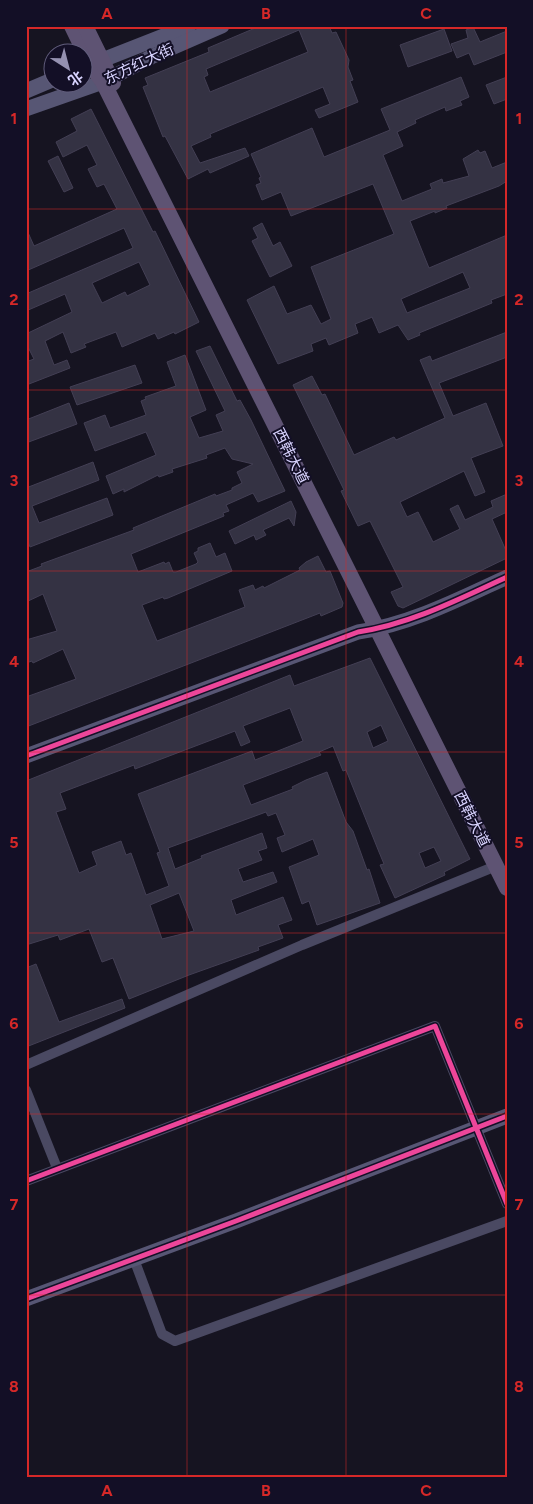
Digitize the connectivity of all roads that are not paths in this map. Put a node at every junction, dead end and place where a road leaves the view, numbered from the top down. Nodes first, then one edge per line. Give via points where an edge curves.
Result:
1 (72, 26) edge
2 (86, 26) edge
3 (189, 26) edge
4 (222, 26) edge
5 (80, 42) edge
6 (89, 42) edge
7 (92, 64) edge
8 (107, 80) junction
9 (42, 84) edge
10 (26, 91) edge
11 (26, 109) edge
12 (507, 577) edge
13 (382, 627) junction
14 (26, 756) edge
15 (501, 868) edge
16 (507, 888) edge
17 (26, 1065) edge
18 (26, 1090) edge
19 (507, 1116) edge
20 (476, 1128) junction
21 (57, 1168) junction
22 (26, 1181) edge
23 (507, 1204) edge
24 (507, 1221) edge
25 (134, 1259) junction
26 (26, 1298) edge

1 - 5 main road, 西韩大道
2 - 6 main road, 西韩大道
3 - 7 street, 东方红大街
4 - 8 street, 东方红大街
7 - 8 main road, 西韩大道
8 - 11 street, 东方红大街
8 - 13 main road, 西韩大道
9 - 10 street
12 - 13 street via 427,613
13 - 14 street via 358,632
13 - 15 main road, 西韩大道
15 - 16 main road, 西韩大道
15 - 17 street via 302,945
18 - 21 street
19 - 20 street
20 - 21 street via 435,1026
20 - 23 street
20 - 25 street
21 - 22 street
24 - 25 street via 175,1341 162,1334
25 - 26 street

